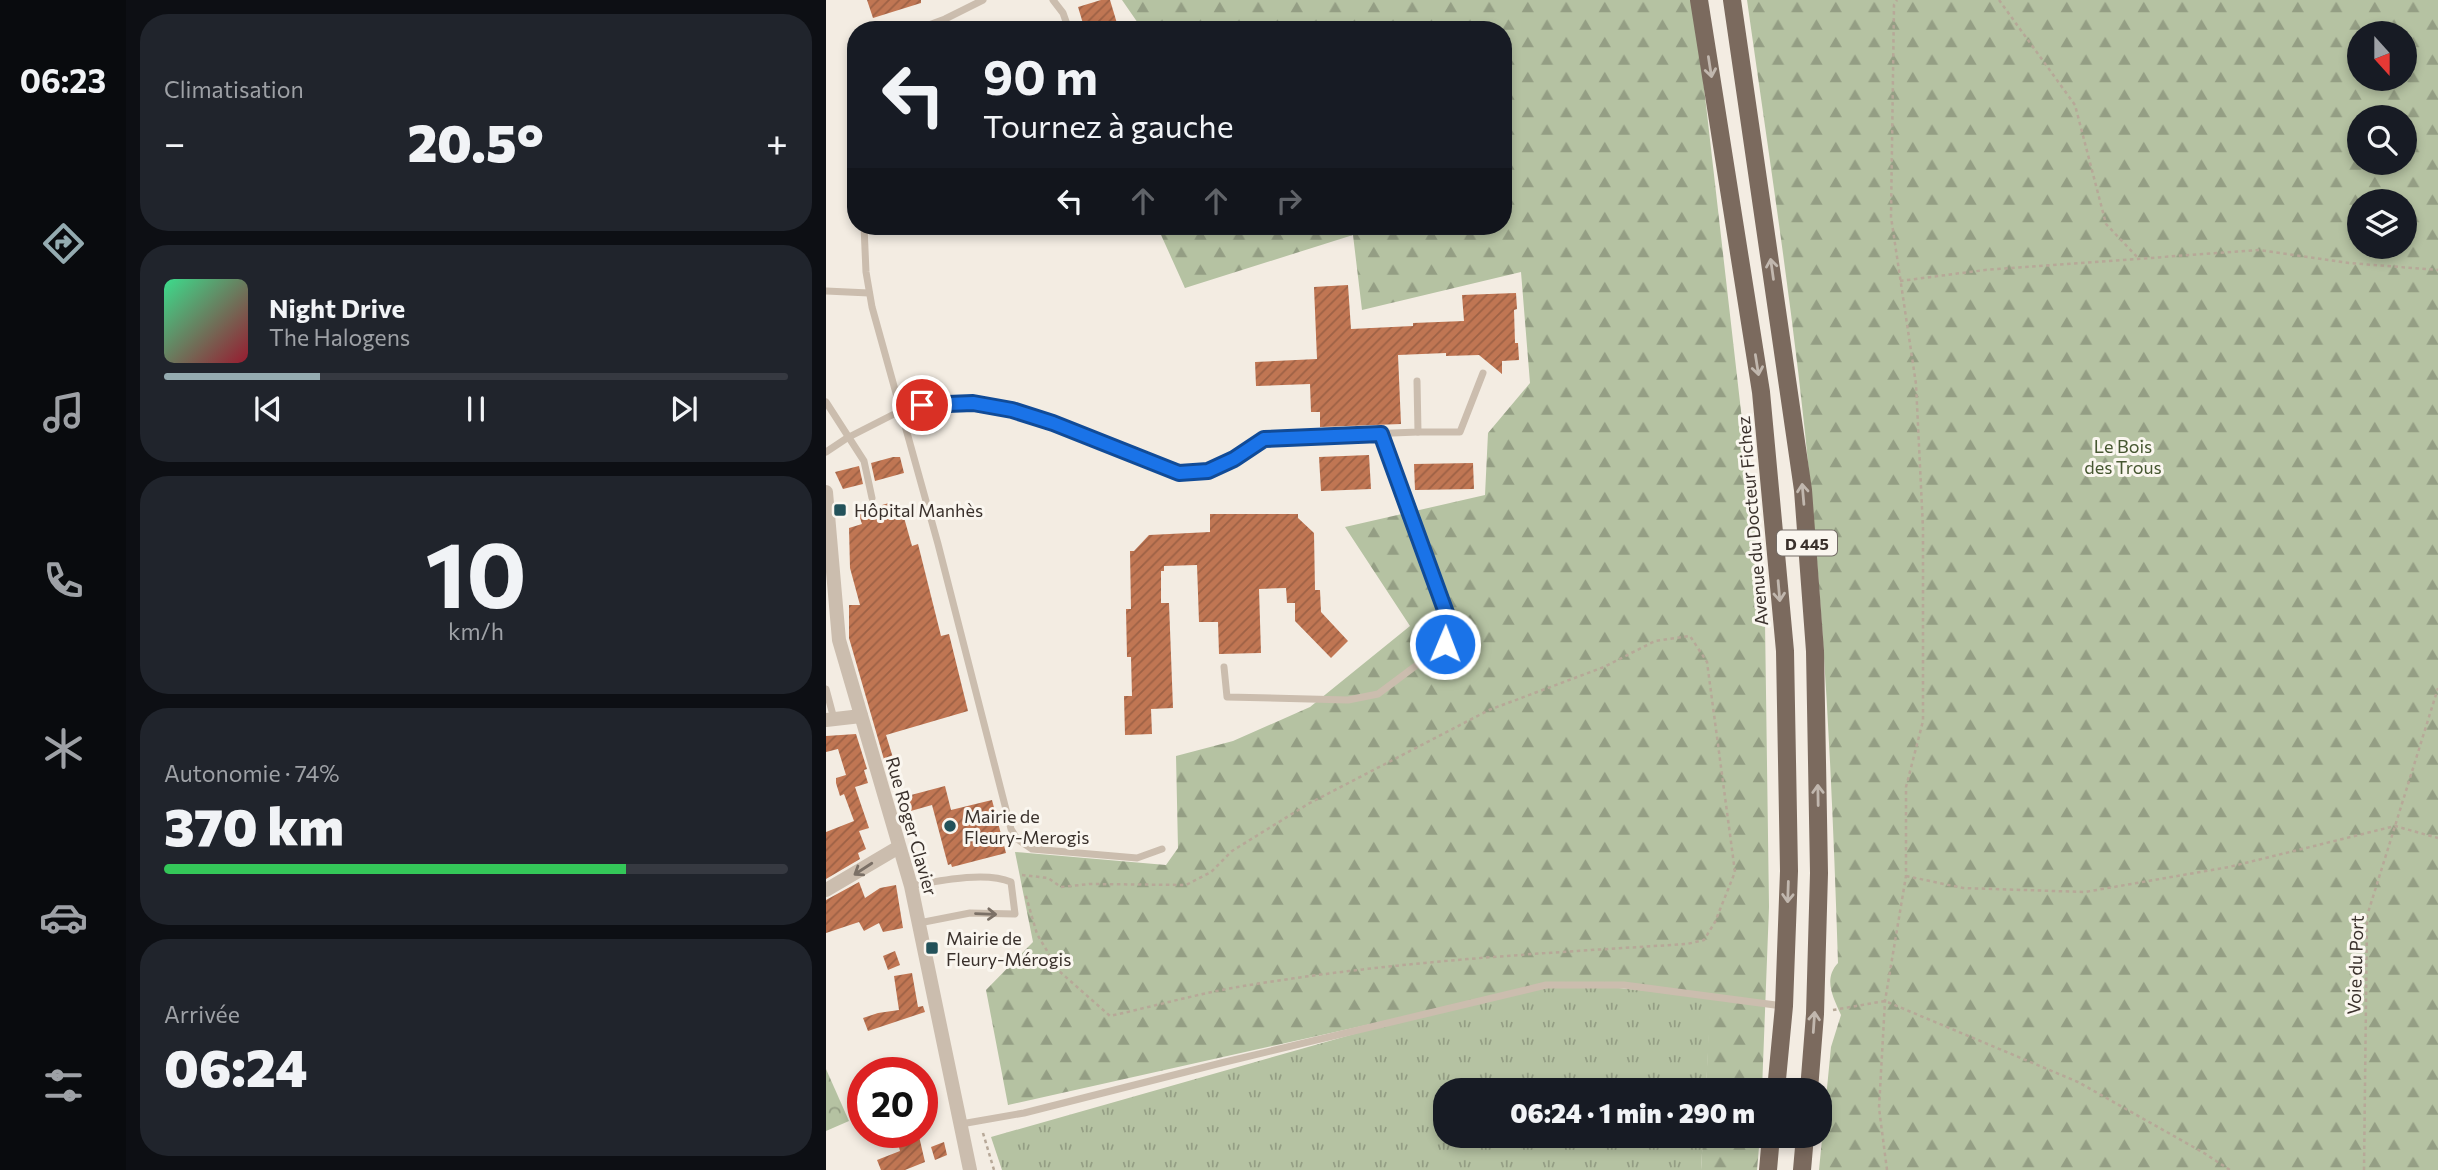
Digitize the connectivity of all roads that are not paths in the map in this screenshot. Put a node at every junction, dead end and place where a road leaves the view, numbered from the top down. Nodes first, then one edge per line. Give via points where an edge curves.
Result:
1 (984, 0) edge
2 (1054, 0) edge
3 (1699, 0) edge
4 (1732, 0) edge
5 (945, 21) edge
6 (1066, 21) edge
7 (865, 235) edge
8 (826, 291) edge
9 (869, 293) junction
10 (1483, 373) dead end
11 (1418, 381) dead end
12 (826, 402) edge
13 (902, 410) junction
14 (1418, 432) junction
15 (1381, 434) junction
16 (847, 438) junction
17 (826, 452) edge
18 (826, 492) edge
19 (872, 498) dead end
20 (1224, 667) dead end
21 (826, 689) edge
22 (860, 716) junction
23 (830, 719) edge
24 (899, 847) junction
25 (1162, 849) dead end
26 (911, 886) junction
27 (826, 890) edge
28 (919, 923) junction
29 (1784, 1006) junction
30 (1778, 1078) edge
31 (1809, 1078) edge
32 (961, 1124) junction
33 (1771, 1148) edge
34 (1804, 1148) edge
35 (970, 1170) edge
36 (1768, 1170) edge
37 (1802, 1170) edge

1 - 5 lane
2 - 6 lane
3 -> 29 main road, Avenue du Docteur Fichez / D 445 via 1761,392 1785,651 1789,872
31 -> 4 main road, D 445 via 1819,873 1815,665 1803,489
7 - 9 lane
8 - 9 lane
9 - 13 lane
10 - 14 lane via 1460,432
11 - 14 lane
12 - 16 lane
13 - 15 lane via 950,403 993,406 1053,423 1179,473 1208,471 1264,439
13 - 16 lane
13 - 25 lane via 1011,829 1032,849 1137,858
14 - 15 lane
15 - 20 lane via 1449,621 1445,644 1378,694 1348,700 1227,697
16 - 17 lane
16 - 19 lane via 864,461
18 - 22 street, Rue Roger Clavier via 839,640
21 - 23 lane
22 - 23 street
22 - 24 street, Rue Roger Clavier
24 - 26 street, Rue Roger Clavier
24 -> 27 street
26 - 28 street, Rue Roger Clavier
28 -> 26 lane via 970,913 1015,914 1011,882 1000,877
28 - 32 street, Rue Roger Clavier
29 - 30 main road, Avenue du Docteur Fichez / D 445
29 - 32 lane via 1624,985 1546,985 1024,1114
32 - 35 street, Rue Roger Clavier
33 - 36 main road
34 - 37 main road

